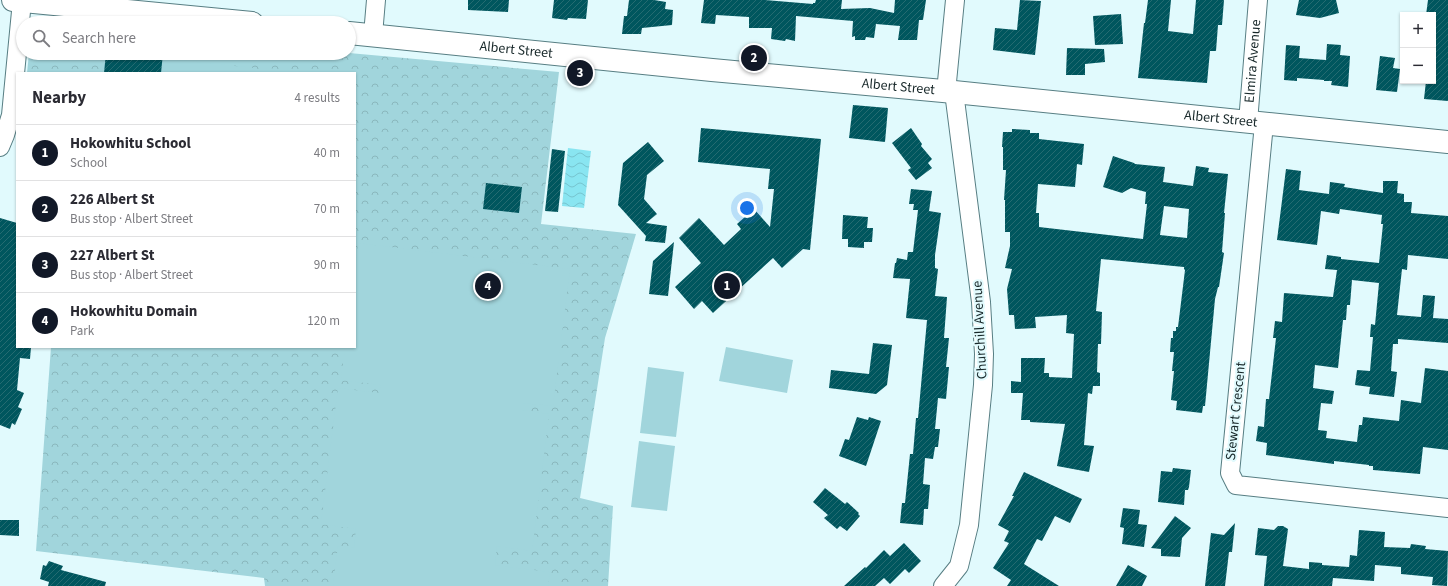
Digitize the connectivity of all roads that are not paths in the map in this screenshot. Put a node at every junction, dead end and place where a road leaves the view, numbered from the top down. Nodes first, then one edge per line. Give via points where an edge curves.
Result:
1 (18, 0) edge
2 (376, 0) edge
3 (955, 0) edge
4 (1258, 0) edge
5 (17, 16) edge
6 (181, 16) edge
7 (16, 33) edge
8 (356, 34) edge
9 (373, 35) junction
10 (950, 92) junction
11 (1256, 123) junction
12 (1448, 142) edge
13 (0, 147) edge
14 (1448, 508) edge
15 (943, 586) edge

1 - 5 street
1 - 6 main road
2 - 9 street
3 - 10 street, Churchill Avenue
4 - 11 street, Elmira Avenue
7 - 13 street via 11,116
8 - 9 main road, Albert Street
9 - 10 main road, Albert Street
10 - 11 main road, Albert Street
10 - 15 street, Churchill Avenue via 981,302 984,354 969,525 959,566
11 - 12 main road, Albert Street
11 - 14 street, Stewart Crescent via 1230,473 1236,485

